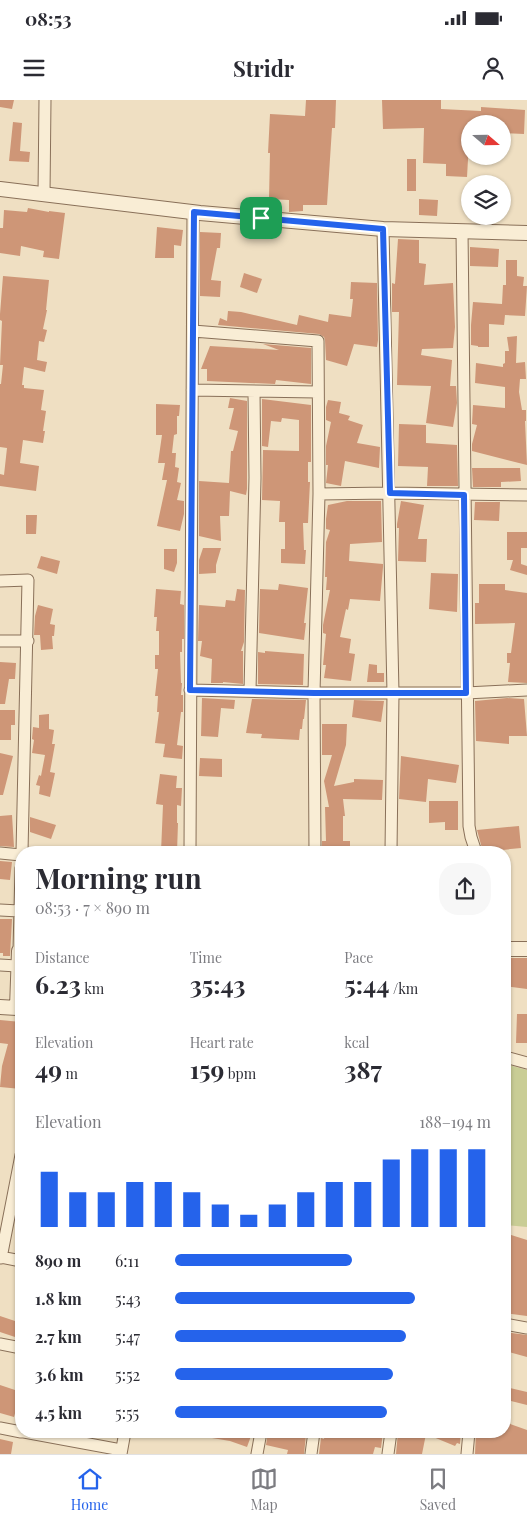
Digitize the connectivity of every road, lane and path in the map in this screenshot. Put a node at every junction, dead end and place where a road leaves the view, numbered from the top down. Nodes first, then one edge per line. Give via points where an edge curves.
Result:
1 (45, 100) edge
2 (0, 189) edge
3 (44, 194) junction
4 (194, 212) junction
5 (383, 229) junction
6 (462, 231) junction
7 (527, 233) edge
8 (193, 331) junction
9 (192, 390) junction
10 (254, 392) junction
11 (317, 392) junction
12 (390, 493) junction
13 (319, 494) junction
14 (464, 495) junction
15 (527, 495) edge
16 (0, 581) edge
17 (0, 641) edge
18 (28, 641) junction
19 (190, 690) junction
20 (527, 690) edge
21 (250, 691) junction
22 (314, 693) junction
23 (393, 693) junction
24 (466, 693) junction
25 (22, 846) edge
26 (190, 846) edge
27 (315, 846) edge
28 (391, 846) edge
29 (474, 846) edge
30 (0, 853) edge
31 (15, 854) edge
32 (0, 910) edge
33 (15, 911) edge
34 (511, 949) edge
35 (527, 949) edge
36 (0, 965) edge
37 (15, 966) edge
38 (0, 1007) edge
39 (15, 1008) edge
40 (511, 1059) edge
41 (527, 1063) edge
42 (15, 1183) edge
43 (0, 1257) edge
44 (15, 1260) edge
45 (511, 1325) edge
46 (527, 1328) edge
47 (0, 1344) edge
48 (15, 1347) edge
49 (0, 1428) edge
50 (15, 1431) edge
51 (52, 1438) edge
52 (124, 1438) edge
53 (261, 1438) edge
54 (313, 1438) edge
55 (390, 1438) edge
56 (468, 1438) edge
57 (121, 1452) edge
58 (257, 1454) edge
59 (311, 1454) edge
60 (388, 1454) edge
61 (467, 1454) edge

1 - 3 street
2 - 3 street
3 - 4 street
4 - 5 street
4 - 8 street
5 - 6 street
5 - 12 street
6 - 7 street
6 - 14 street
8 - 9 street
8 - 11 street via 318,342
9 - 10 street
9 - 19 street
10 - 11 street
10 - 21 street via 256,478
11 - 13 street
12 - 13 street
12 - 14 street
12 - 23 street
13 - 22 street
14 - 15 street
14 - 24 street
16 - 18 street via 28,580
17 - 18 street
18 - 25 street
19 - 21 street
19 - 26 street
20 - 24 street
21 - 22 street
22 - 23 street
22 - 27 street
23 - 24 street
23 - 28 street
24 - 29 street via 469,826
30 - 31 street
32 - 33 street
34 - 35 street
36 - 37 street
38 - 39 street
40 - 41 street
42 - 43 street
43 - 44 street
45 - 46 street
47 - 48 street
49 - 50 street
51 - 57 street
52 - 57 street
53 - 58 street
54 - 59 street
55 - 60 street
56 - 61 street

